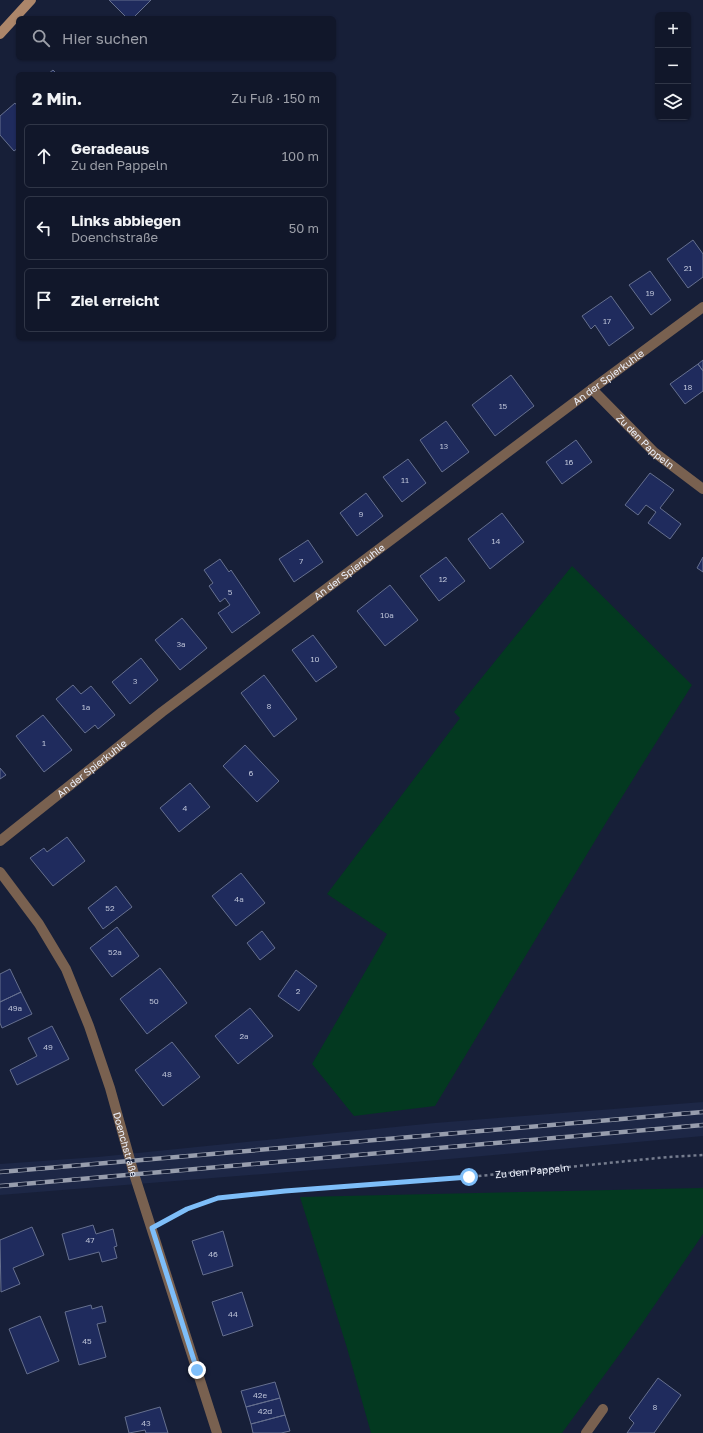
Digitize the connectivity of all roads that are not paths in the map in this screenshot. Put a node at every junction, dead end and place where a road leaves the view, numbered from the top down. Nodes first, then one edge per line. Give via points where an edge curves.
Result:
1 (31, 0) edge
2 (16, 16) edge
3 (16, 16) edge
4 (0, 34) edge
5 (703, 307) edge
6 (592, 389) junction
7 (703, 489) edge
8 (0, 841) edge
9 (0, 872) edge
10 (603, 1409) dead end
11 (217, 1433) edge
12 (586, 1433) edge

1 - 3 street
2 - 4 street
5 - 6 street, An der Spierkuhle
6 - 7 street, Zu den Pappeln via 654,452
6 - 8 street, An der Spierkuhle via 162,712
9 - 11 street, Doenchstraße via 39,924 66,969 110,1088 134,1174
10 - 12 street

